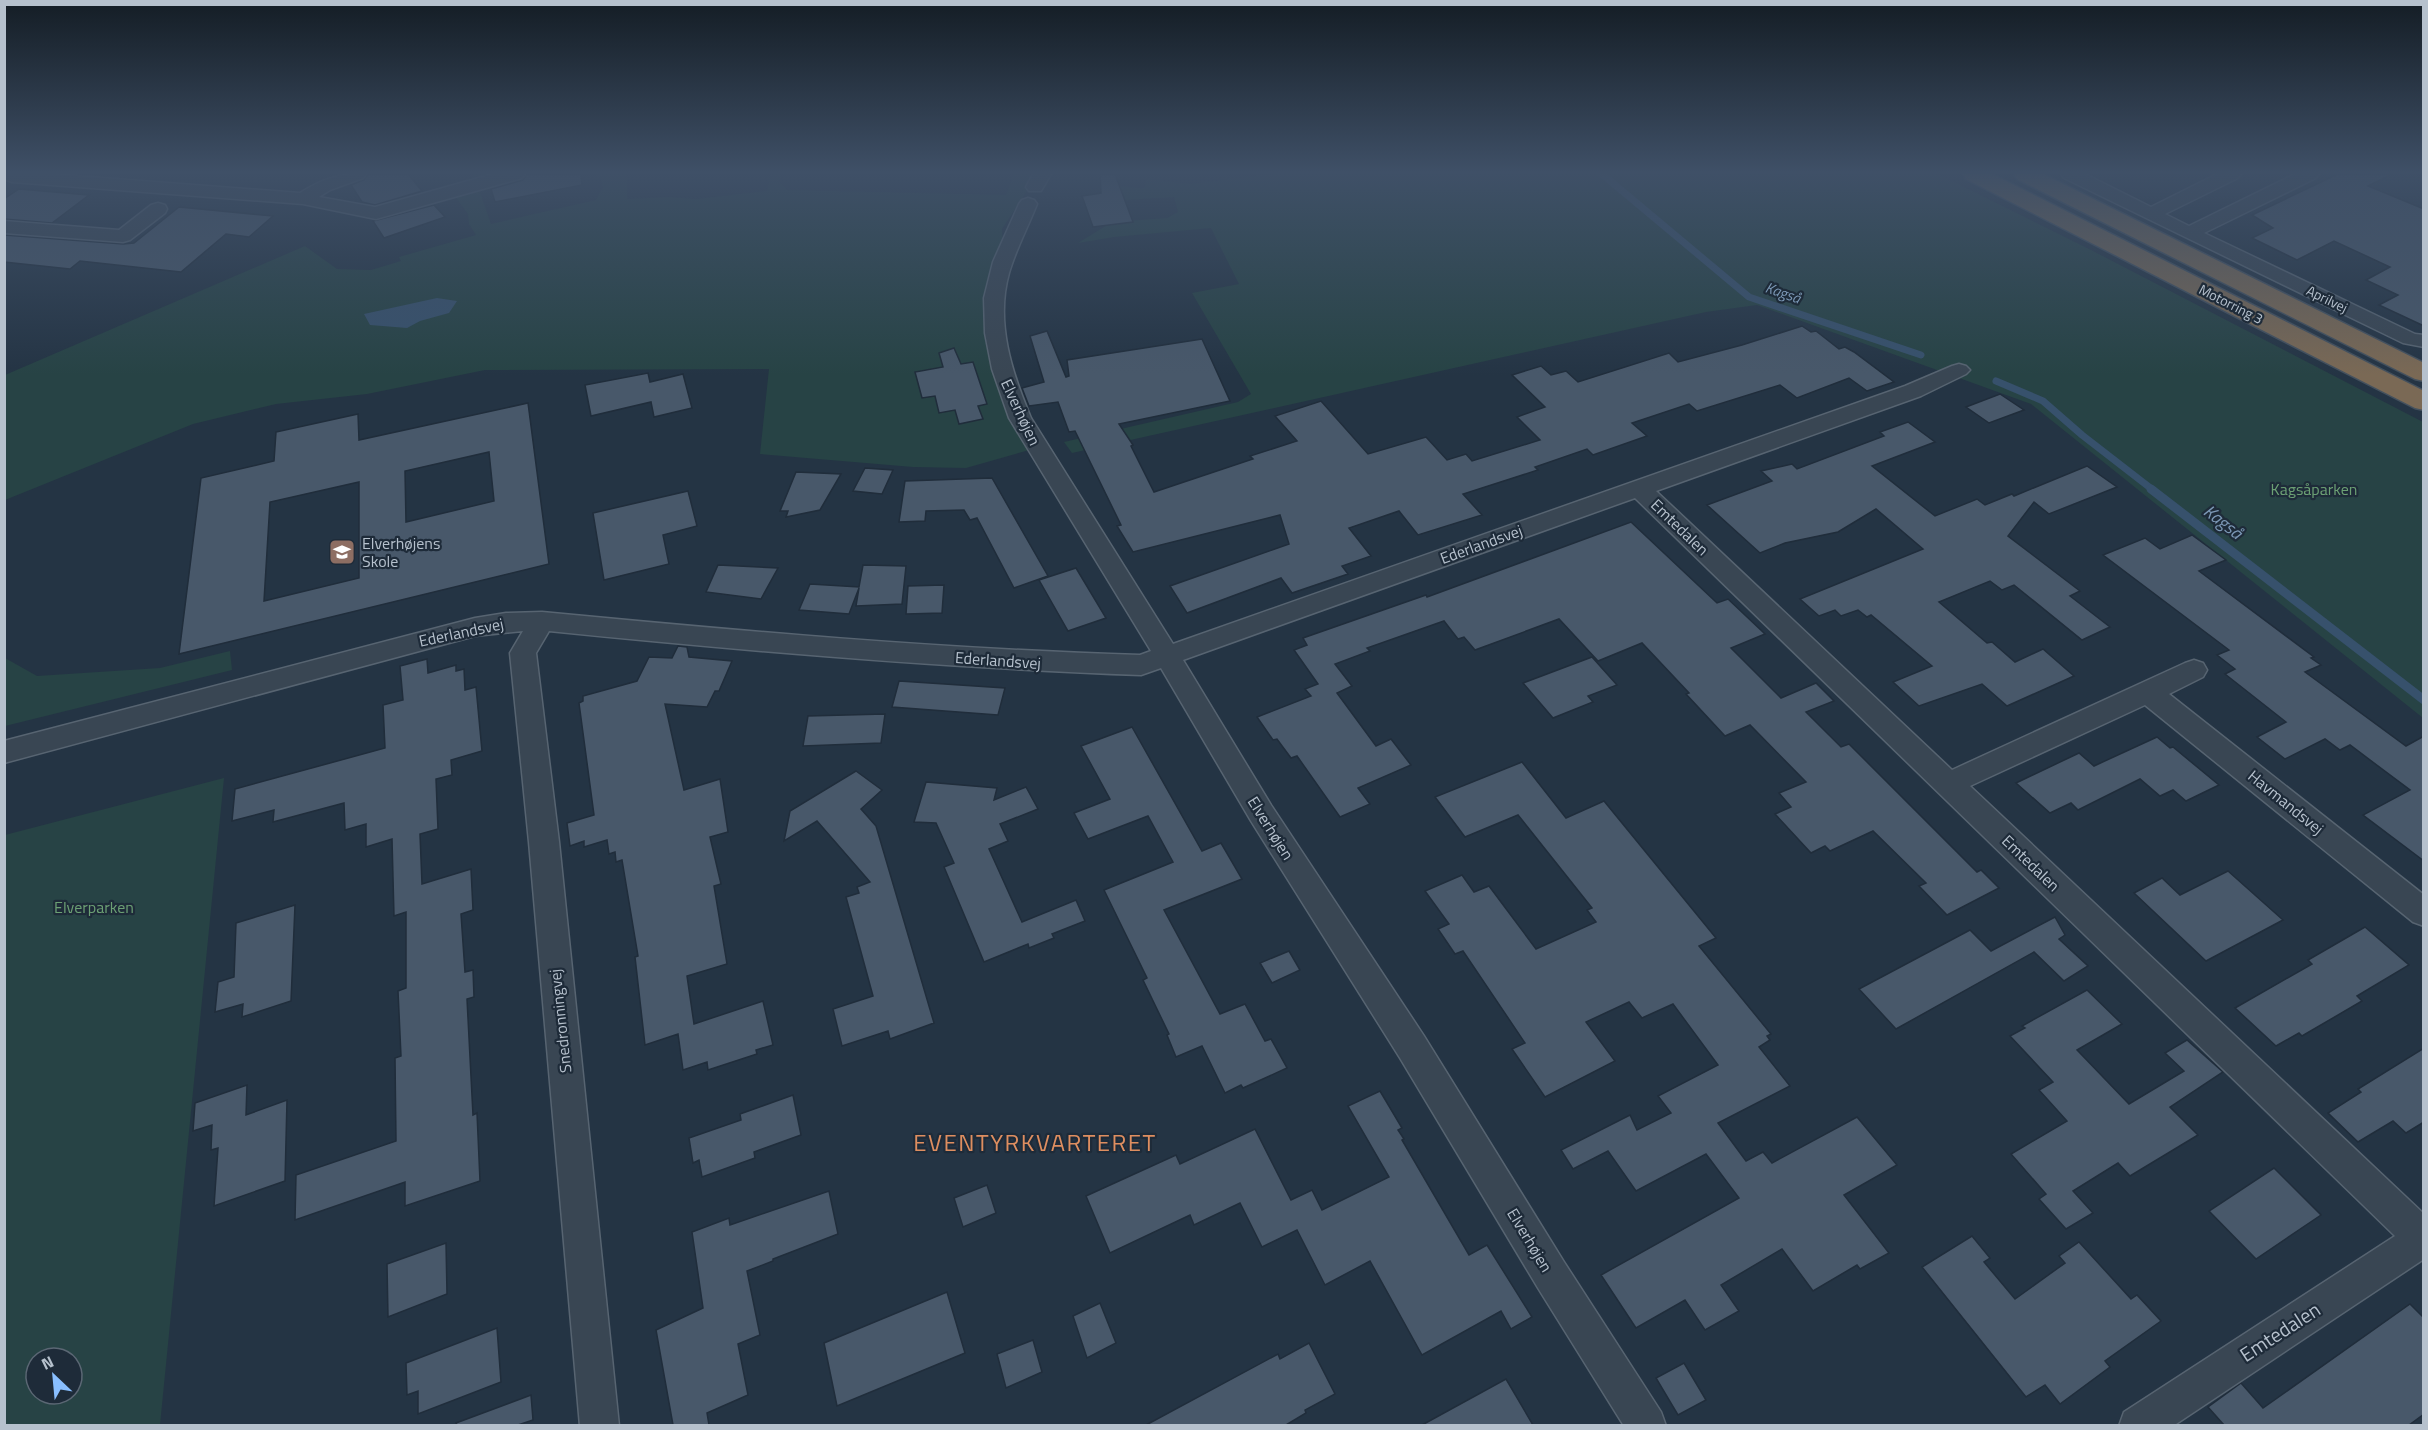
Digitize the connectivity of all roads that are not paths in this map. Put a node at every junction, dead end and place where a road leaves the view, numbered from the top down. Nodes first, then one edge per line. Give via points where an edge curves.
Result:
1 (1014, 241) edge
2 (2106, 241) edge
3 (2159, 241) edge
4 (2206, 241) edge
5 (2424, 340) edge
6 (1959, 370) dead end
7 (2424, 373) edge
8 (2424, 402) edge
9 (1639, 488) junction
10 (542, 621) junction
11 (1167, 656) junction
12 (2194, 670) dead end
13 (2148, 692) junction
14 (4, 752) edge
15 (1948, 784) junction
16 (2424, 913) edge
17 (2423, 1238) edge
18 (600, 1425) edge
19 (1647, 1425) edge
20 (2138, 1425) edge

1 - 11 street, Elverhøjen via 997,282 995,312 997,352 1007,389 1036,448
2 - 8 highway, Motorring 3
3 - 7 highway, Motorring 3
4 - 5 street, Aprilvej via 2410,339
6 - 9 street, Ederlandsvej via 1913,391
9 - 11 street, Ederlandsvej
9 - 15 street, Emtedalen
10 - 11 street, Ederlandsvej via 814,647 1035,662 1141,665
10 - 14 street, Ederlandsvej via 475,627
10 - 18 street, Snedronningvej via 523,652
11 - 19 street, Elverhøjen via 1261,813
12 - 13 street
13 - 15 street
13 - 16 street, Havmandsvej
15 - 17 street, Emtedalen
17 - 20 street, Emtedalen

